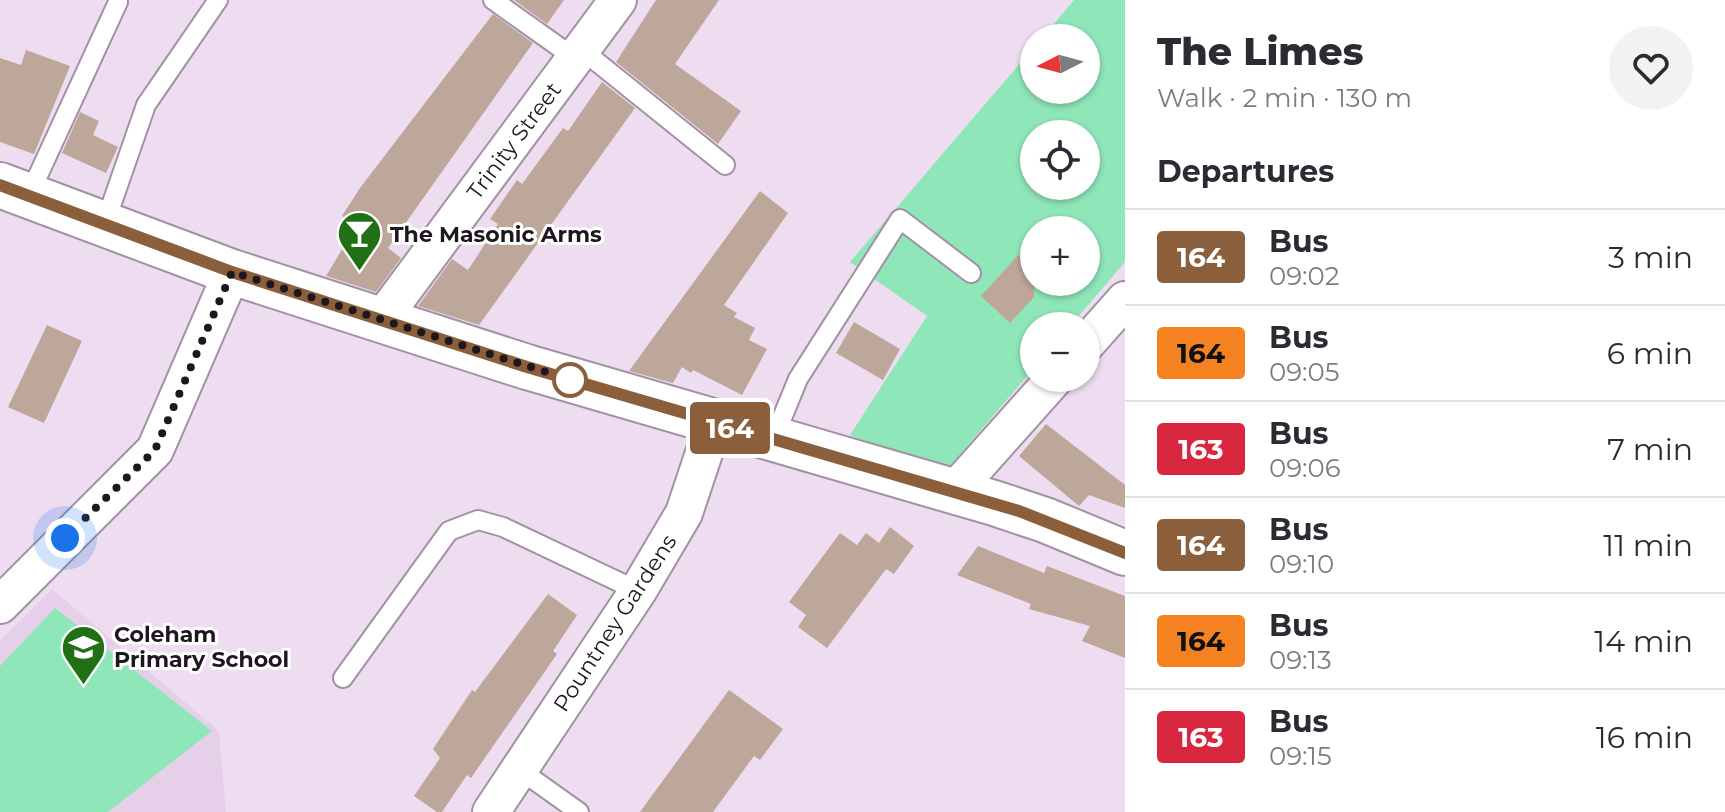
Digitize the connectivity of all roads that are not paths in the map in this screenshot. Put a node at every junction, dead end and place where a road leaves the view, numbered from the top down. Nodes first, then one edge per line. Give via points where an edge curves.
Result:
1 (218, 0) edge
2 (493, 0) edge
3 (618, 0) edge
4 (118, 2) dead end
5 (579, 54) junction
6 (725, 165) dead end
7 (14, 190) edge
8 (105, 223) junction
9 (232, 272) junction
10 (971, 273) dead end
11 (1125, 300) edge
12 (381, 320) junction
13 (1100, 328) edge
14 (1043, 392) edge
15 (714, 423) junction
16 (773, 440) junction
17 (959, 496) junction
18 (1125, 553) edge
19 (638, 591) junction
20 (0, 605) edge
21 (343, 678) dead end
22 (520, 770) junction
23 (491, 812) edge
24 (579, 812) edge

1 - 8 lane via 146,105
2 - 5 lane
3 - 5 street, Trinity Street
4 - 7 lane
5 - 6 lane
5 - 12 street, Trinity Street
7 - 8 street
8 - 9 street
9 - 12 street
9 - 20 street via 155,450
10 - 16 lane via 900,219 798,379
11 - 13 street
12 - 15 street
14 - 17 street via 964,480
15 - 16 street
15 - 19 street, Pountney Gardens via 684,513
16 - 17 street
17 - 18 street via 1045,520
19 - 21 lane via 478,520 449,531
19 - 22 street, Pountney Gardens
22 - 23 street, Pountney Gardens
22 - 24 lane

